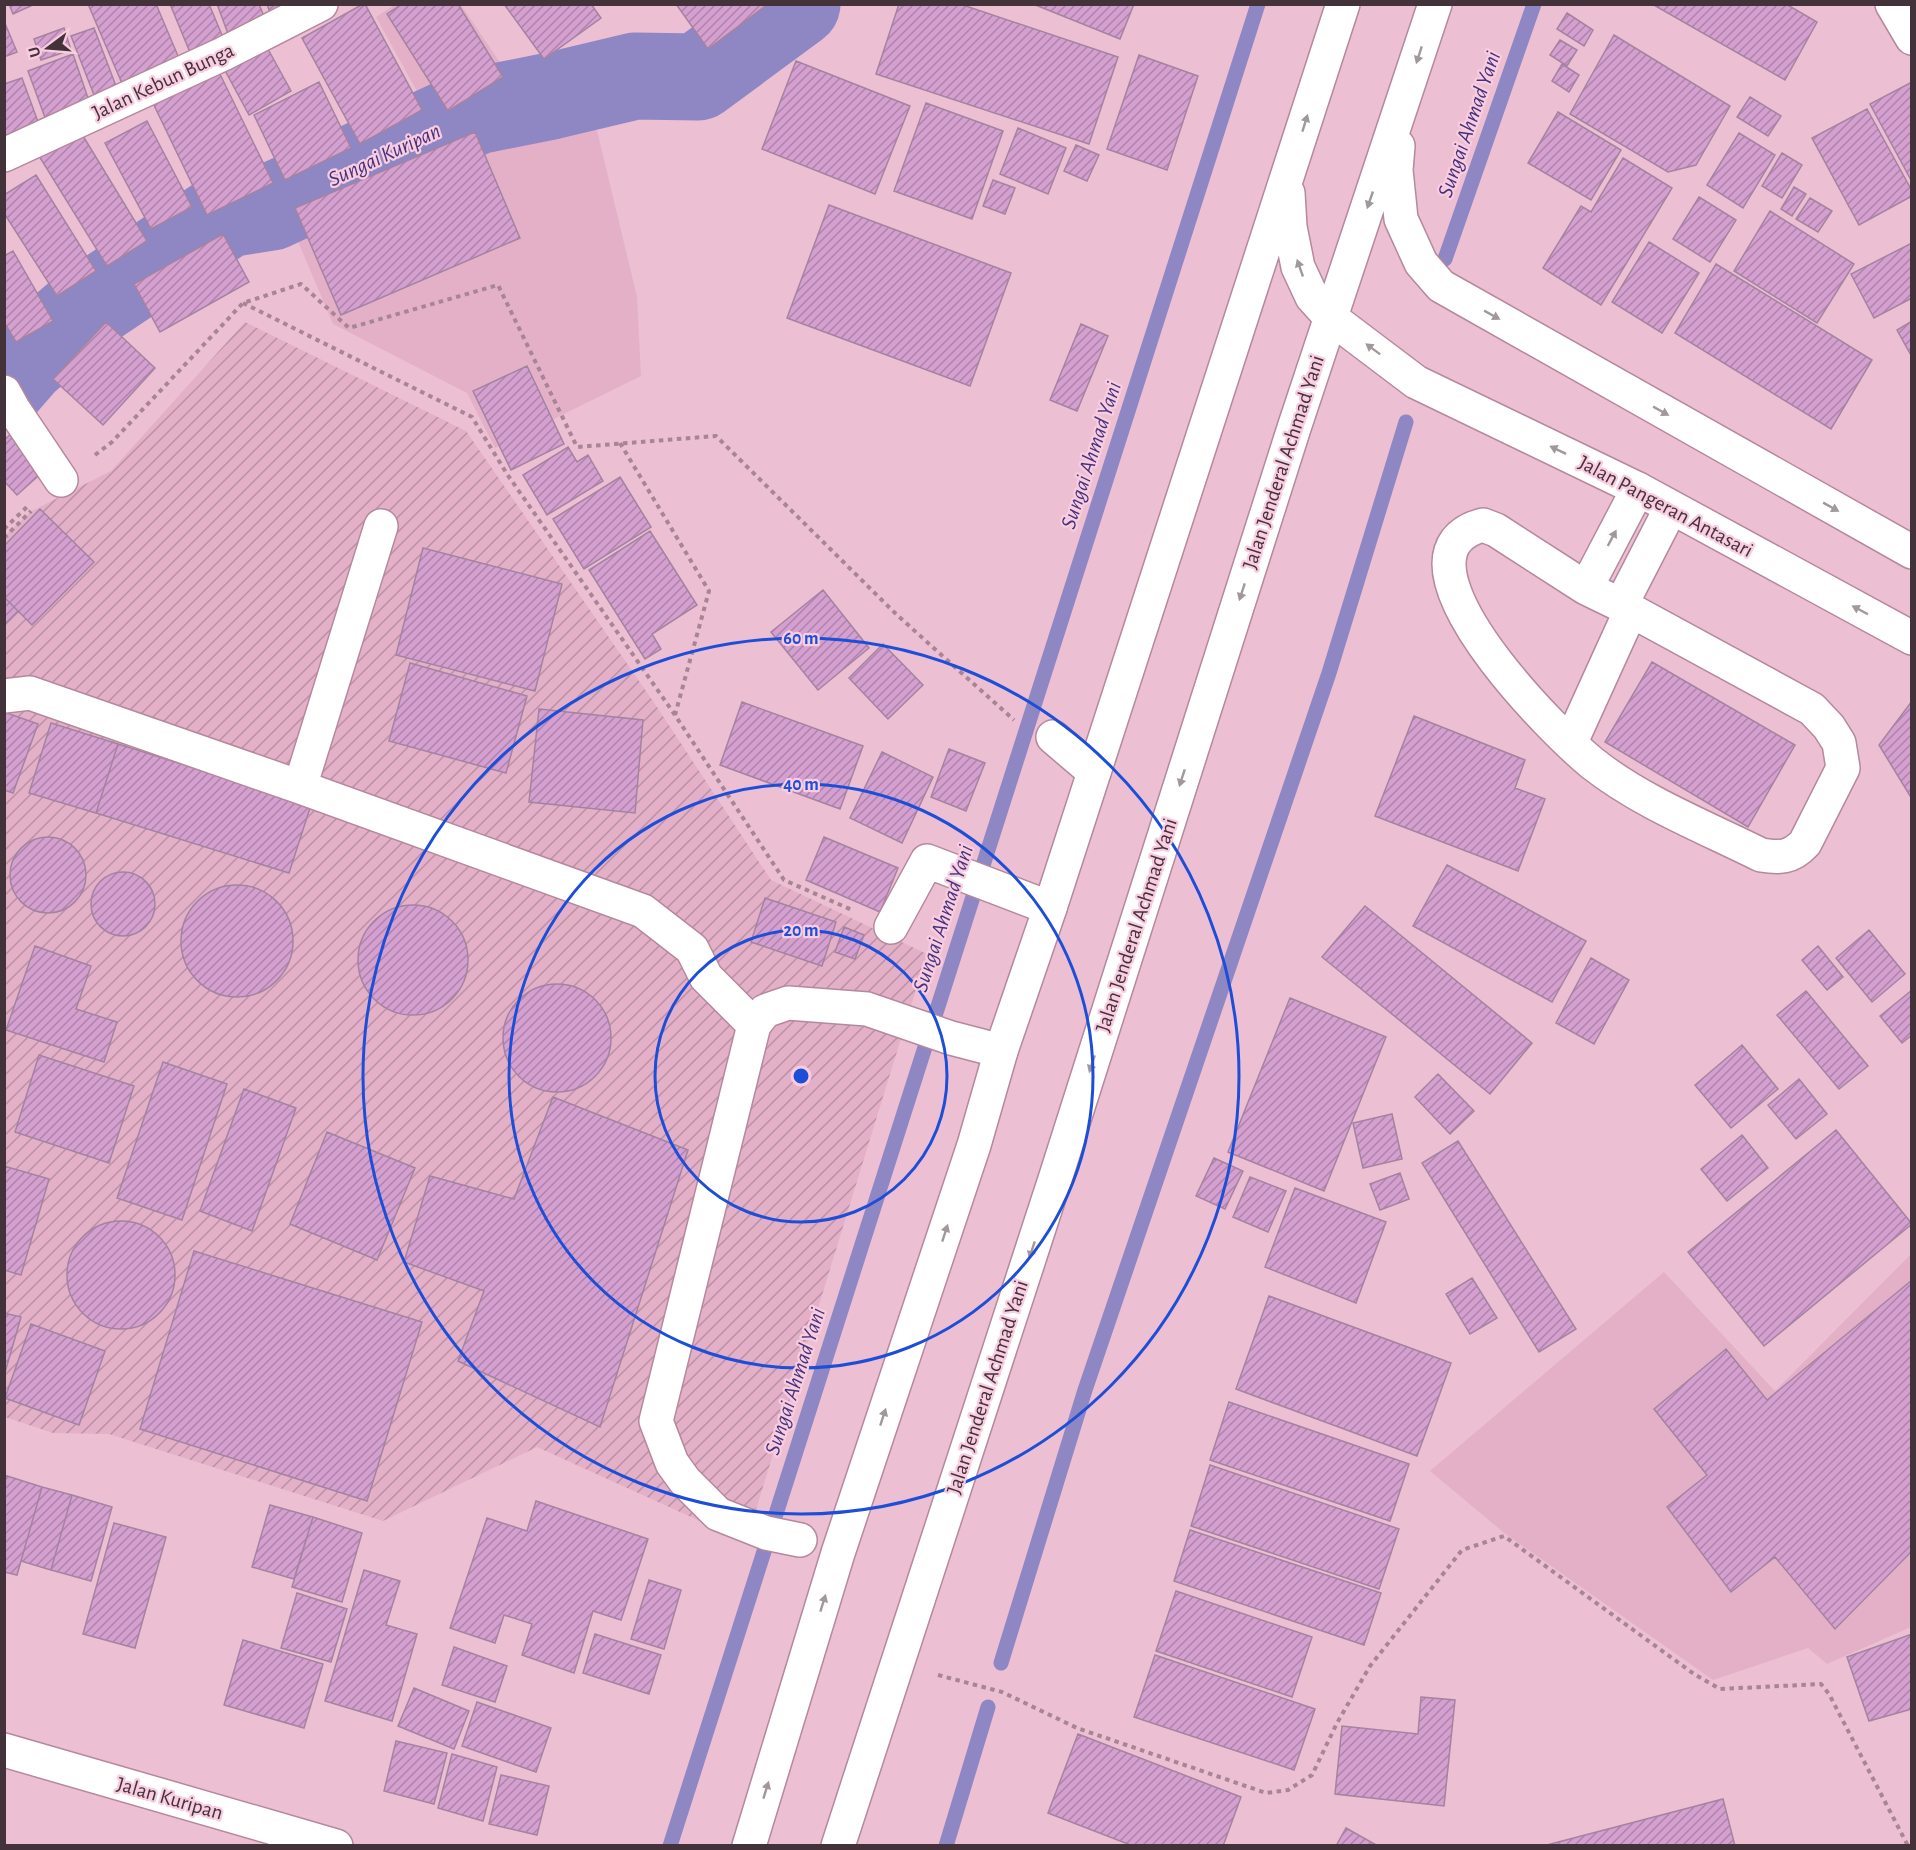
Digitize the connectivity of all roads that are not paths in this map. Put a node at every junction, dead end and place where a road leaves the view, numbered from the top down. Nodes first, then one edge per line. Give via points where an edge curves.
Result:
1 (321, 4) edge
2 (1343, 4) edge
3 (1435, 4) edge
4 (1892, 4) edge
5 (1911, 38) edge
6 (1402, 105) junction
7 (4, 155) edge
8 (1287, 179) junction
9 (1330, 317) junction
10 (9, 401) edge
11 (62, 480) road end
12 (1638, 489) junction
13 (1671, 508) junction
14 (381, 526) dead end
15 (1911, 552) edge
16 (1586, 588) junction
17 (1626, 607) junction
18 (1911, 638) edge
19 (4, 696) edge
20 (1053, 737) dead end
21 (1571, 742) junction
22 (1094, 772) junction
23 (300, 787) junction
24 (1050, 909) junction
25 (891, 927) road end
26 (754, 1024) junction
27 (1001, 1051) junction
28 (800, 1540) dead end
29 (4, 1750) edge
30 (336, 1845) edge
31 (749, 1845) edge
32 (838, 1845) edge

1 - 7 main road, Jalan Kebun Bunga
8 -> 2 main road
3 -> 6 main road, Jalan Jenderal Achmad Yani
4 - 5 main road
6 -> 9 main road, Jalan Jenderal Achmad Yani
6 -> 15 main road via 1396,170 1401,219 1421,263 1441,286
9 -> 8 main road, Jalan Pangeran Antasari via 1312,297 1298,267
8 - 22 main road
12 -> 9 main road, Jalan Pangeran Antasari via 1416,381
9 -> 32 main road, Jalan Jenderal Achmad Yani
10 - 11 main road
12 - 13 main road, Jalan Pangeran Antasari
16 -> 12 main road
13 - 17 main road
18 -> 13 main road, Jalan Pangeran Antasari
14 - 23 main road
16 - 17 main road
16 - 21 main road via 1483,525 1461,535 1451,548 1448,563 1455,597 1483,645 1535,709
17 - 21 main road
17 - 21 main road via 1812,709 1839,743 1843,768 1805,843 1798,851 1775,858 1761,855 1642,796 1593,763
19 - 23 main road via 30,693
20 - 22 main road
22 - 24 main road
23 - 26 main road via 644,911 692,949 706,977
24 - 25 main road via 927,861
24 - 27 main road
26 - 27 main road via 765,1011 788,1003 867,1009
26 - 28 main road via 656,1421 672,1463 718,1514 766,1533
31 -> 27 main road via 838,1553 974,1145
29 - 30 main road, Jalan Kuripan

